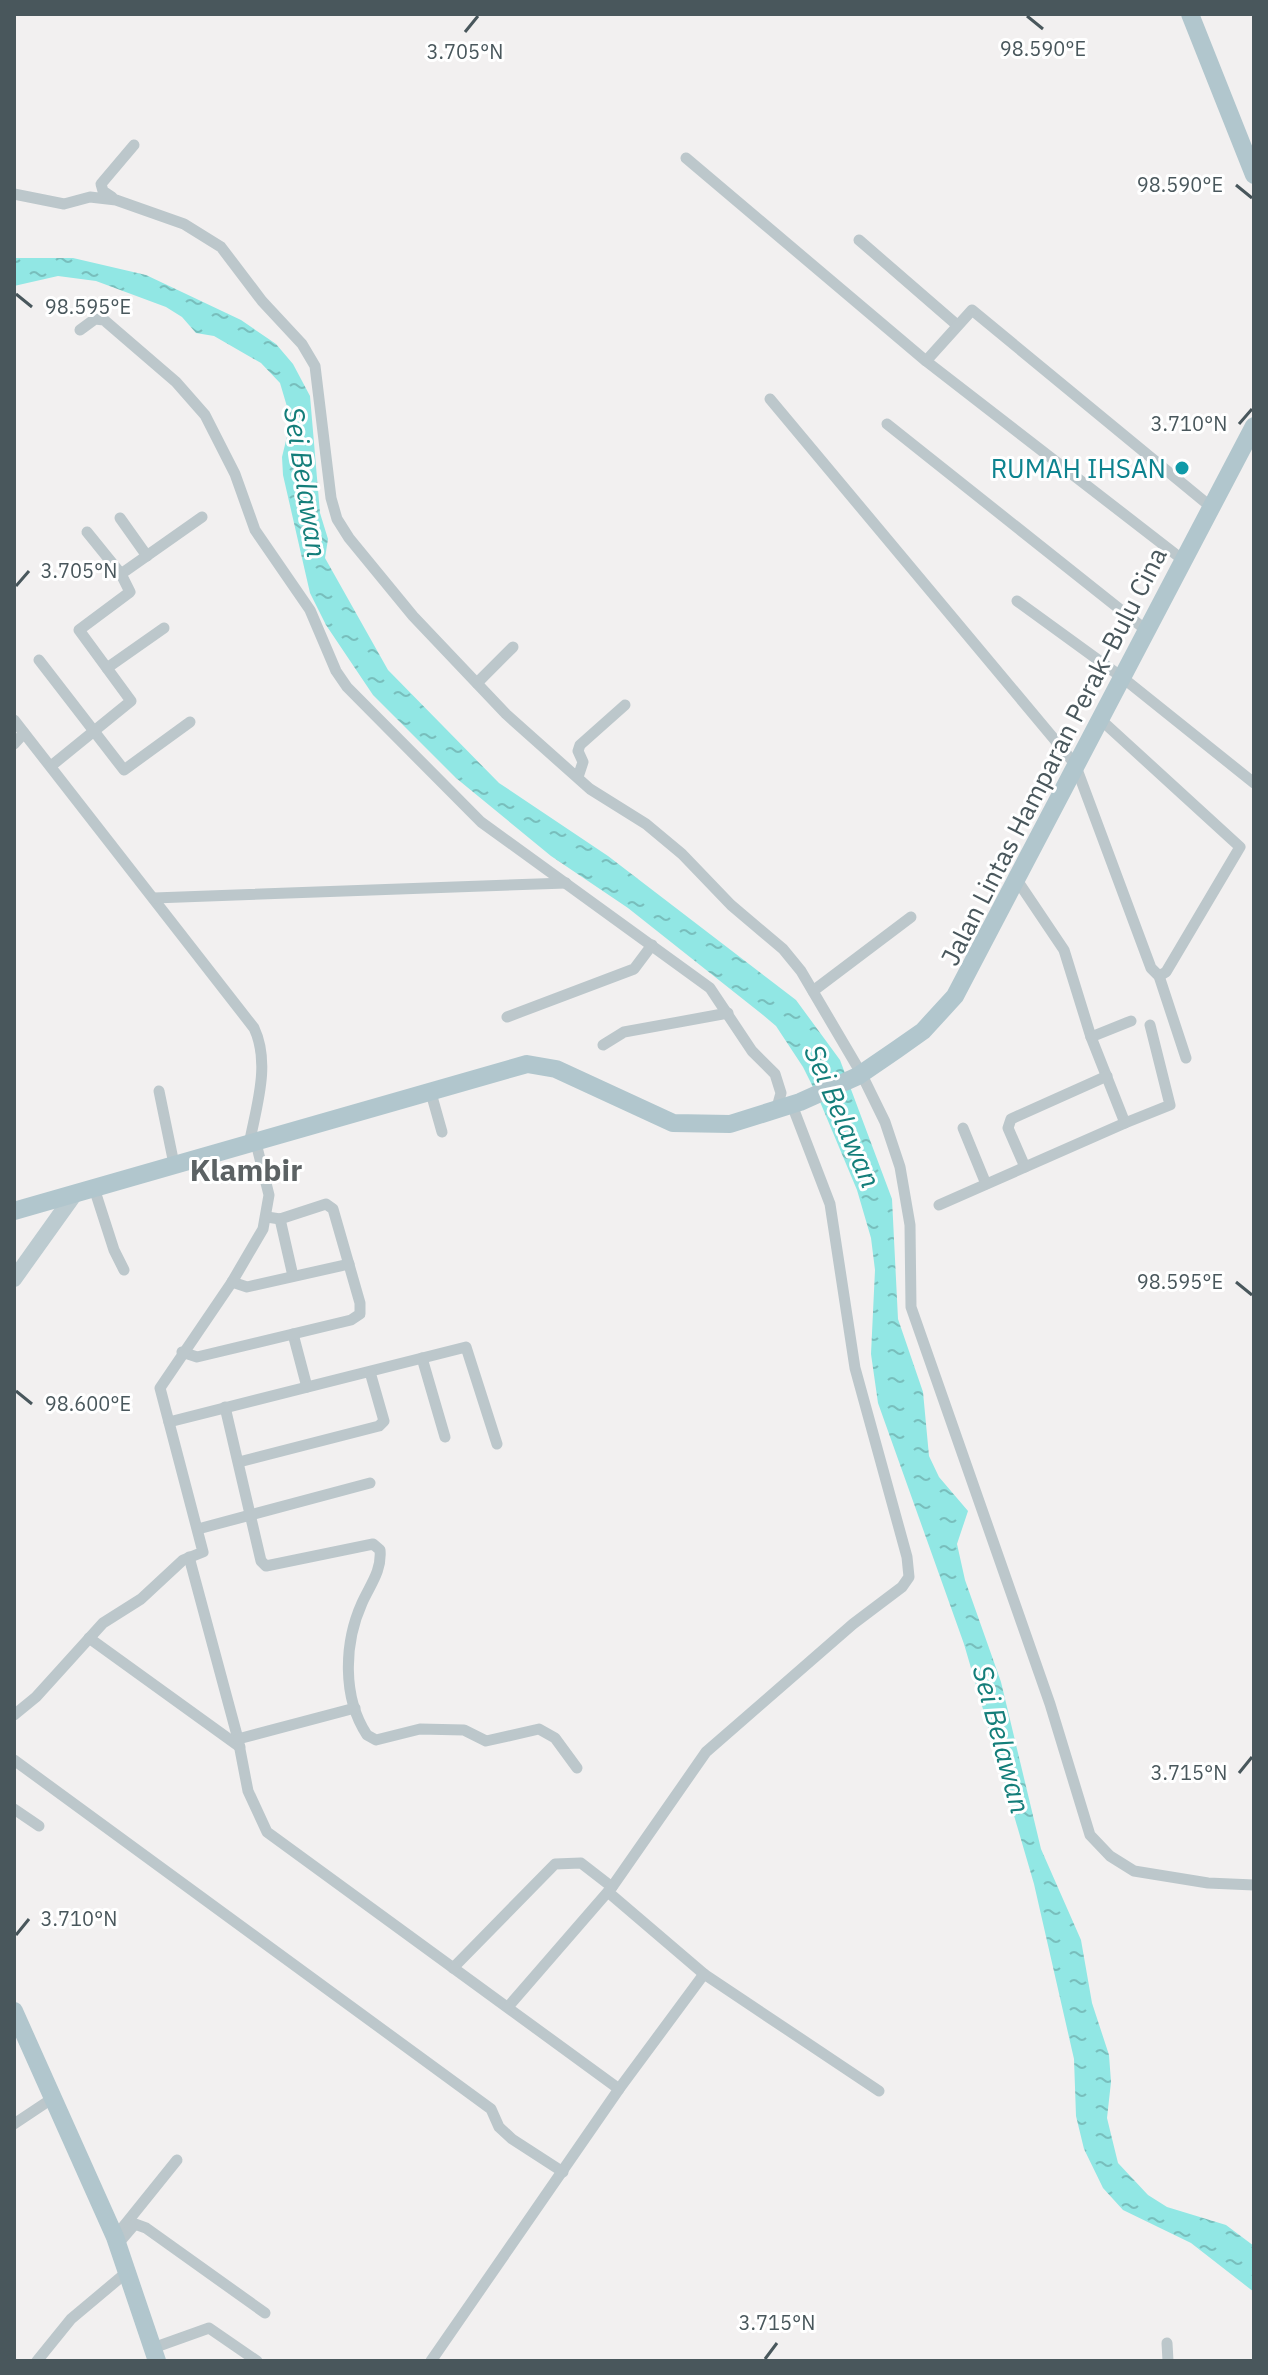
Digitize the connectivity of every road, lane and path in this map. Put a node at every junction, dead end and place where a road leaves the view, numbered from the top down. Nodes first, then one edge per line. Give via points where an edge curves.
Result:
1 (1190, 14) edge
2 (134, 145) dead end
3 (686, 158) dead end
4 (1254, 175) edge
5 (14, 194) edge
6 (116, 200) junction
7 (859, 240) dead end
8 (957, 325) junction
9 (80, 330) dead end
10 (926, 361) junction
11 (770, 399) dead end
12 (887, 424) dead end
13 (1254, 426) edge
14 (1211, 507) junction
15 (202, 517) dead end
16 (120, 518) dead end
17 (87, 532) dead end
18 (147, 556) junction
19 (1183, 560) junction
20 (121, 574) junction
21 (1017, 601) dead end
22 (164, 628) dead end
23 (1146, 630) junction
24 (513, 647) dead end
25 (39, 660) dead end
26 (107, 668) junction
27 (1123, 678) junction
28 (477, 683) junction
29 (625, 705) dead end
30 (1100, 719) junction
31 (14, 720) edge
32 (190, 722) dead end
33 (24, 733) junction
34 (93, 733) junction
35 (14, 744) edge
36 (1075, 764) junction
37 (51, 766) junction
38 (578, 777) junction
39 (1254, 783) edge
40 (1017, 880) junction
41 (566, 883) junction
42 (154, 898) junction
43 (911, 917) dead end
44 (652, 945) junction
45 (1159, 976) junction
46 (813, 991) junction
47 (728, 1013) junction
48 (507, 1017) dead end
49 (1131, 1021) dead end
50 (1150, 1025) dead end
51 (1091, 1037) junction
52 (603, 1045) dead end
53 (1186, 1058) dead end
54 (860, 1074) junction
55 (1107, 1076) junction
56 (159, 1091) dead end
57 (431, 1093) junction
58 (789, 1106) junction
59 (1125, 1123) junction
60 (963, 1128) dead end
61 (442, 1132) dead end
62 (253, 1144) junction
63 (174, 1164) junction
64 (1025, 1167) junction
65 (986, 1184) junction
66 (94, 1188) junction
67 (74, 1195) junction
68 (939, 1205) dead end
69 (14, 1211) edge
70 (267, 1217) junction
71 (280, 1219) junction
72 (349, 1264) junction
73 (124, 1270) dead end
74 (293, 1276) junction
75 (14, 1279) edge
76 (232, 1282) junction
77 (293, 1334) junction
78 (182, 1352) junction
79 (422, 1358) junction
80 (370, 1372) junction
81 (307, 1387) junction
82 (225, 1407) junction
83 (169, 1422) junction
84 (445, 1437) dead end
85 (497, 1444) dead end
86 (239, 1462) junction
87 (370, 1483) dead end
88 (251, 1516) junction
89 (198, 1529) junction
90 (189, 1557) junction
91 (89, 1638) junction
92 (355, 1708) junction
93 (14, 1715) edge
94 (239, 1743) junction
95 (14, 1760) edge
96 (577, 1768) dead end
97 (14, 1809) edge
98 (39, 1826) dead end
99 (1254, 1885) edge
100 (610, 1889) junction
101 (453, 1968) junction
102 (704, 1974) junction
103 (508, 2007) junction
104 (14, 2011) edge
105 (619, 2089) junction
106 (879, 2091) dead end
107 (53, 2098) junction
108 (14, 2124) edge
109 (177, 2160) dead end
110 (563, 2172) junction
111 (116, 2241) junction
112 (127, 2272) junction
113 (265, 2313) dead end
114 (1167, 2343) dead end
115 (155, 2355) edge
116 (434, 2357) edge
117 (37, 2361) edge
118 (257, 2361) edge
119 (449, 2361) edge
120 (1168, 2361) edge

1 - 4 main road
2 - 6 street via 101,184
3 - 10 street
5 - 6 street via 64,204 90,197
6 - 28 street via 211,239 302,344 317,372 337,519 413,616
7 - 8 street
8 - 10 street
8 - 14 street via 972,310
9 - 41 street via 95,319 104,320 193,399 219,439 261,541 310,610 342,681 481,822
10 - 19 street
11 - 36 street
12 - 23 street
13 - 14 main road, Jalan Lintas Hamparan Perak–Bulu Cina
14 - 19 main road, Jalan Lintas Hamparan Perak–Bulu Cina
15 - 18 street
16 - 18 street
17 - 20 street
18 - 20 street
19 - 23 main road, Jalan Lintas Hamparan Perak–Bulu Cina
20 - 26 street via 130,592 79,630
21 - 27 street
22 - 26 street
23 - 27 main road, Jalan Lintas Hamparan Perak–Bulu Cina
24 - 28 street
25 - 34 street
26 - 34 street via 131,701
27 - 30 main road, Jalan Lintas Hamparan Perak–Bulu Cina
27 - 39 street
28 - 38 street
29 - 38 street via 580,745 583,762
30 - 36 main road, Jalan Lintas Hamparan Perak–Bulu Cina
30 - 45 street via 1240,847
31 - 33 street
32 - 34 street via 125,770
33 - 35 street
33 - 37 street
34 - 37 street
36 - 40 main road, Jalan Lintas Hamparan Perak–Bulu Cina
36 - 45 street via 1151,968
37 - 42 street
38 - 46 street via 682,854 783,949
40 - 51 street via 1064,950
40 - 54 main road, Jalan Lintas Hamparan Perak–Bulu Cina via 955,996 923,1031
41 - 42 street
41 - 44 street
42 - 62 street via 259,1038 262,1066
43 - 46 street
44 - 47 street via 699,979
44 - 48 street via 634,969
45 - 53 street
46 - 54 street
47 - 52 street via 624,1032
47 - 58 street via 752,1051 775,1074
49 - 51 street
50 - 59 street via 1170,1105
51 - 55 street
54 - 58 main road, Jalan Lintas Hamparan Perak–Bulu Cina
54 - 99 street via 885,1122 900,1167 911,1235 911,1307 1050,1704 1090,1835 1134,1871
55 - 59 street
55 - 64 street via 1011,1119 1008,1128
56 - 63 street
57 - 58 main road via 536,1064 680,1125 730,1124
57 - 61 street
57 - 62 main road
58 - 100 street via 830,1204 855,1368 909,1577 706,1752
59 - 64 street
60 - 65 street
62 - 63 main road
62 - 70 street via 269,1195
63 - 66 main road
64 - 65 street
65 - 68 street
66 - 67 main road
66 - 73 street
67 - 69 main road
67 - 75 street
70 - 71 street
70 - 76 street
71 - 72 street via 330,1206 338,1217
71 - 74 street
72 - 74 street
72 - 77 street via 360,1314
74 - 76 street via 247,1287
76 - 78 street
77 - 78 street via 197,1357
77 - 81 street
78 - 83 street via 160,1388
79 - 80 street
79 - 84 street
79 - 85 street via 468,1348
80 - 81 street
80 - 86 street via 384,1421 379,1426
81 - 82 street
82 - 83 street
82 - 86 street
83 - 89 street
86 - 88 street
87 - 88 street
88 - 89 street
88 - 92 street via 266,1566 378,1547 379,1569 354,1622 348,1649
89 - 90 street via 203,1552
90 - 91 street
90 - 94 street
91 - 93 street
91 - 94 street
92 - 94 street
92 - 96 street via 360,1726 376,1740 435,1729 464,1730 486,1741 539,1729 555,1738
94 - 101 street via 248,1791 267,1832
95 - 110 street via 491,2109 512,2139
97 - 98 street
100 - 101 street via 581,1863 555,1864
100 - 102 street
100 - 103 street
101 - 103 street
102 - 105 street
102 - 106 street
103 - 105 street
104 - 107 main road
105 - 110 street
107 - 108 street
107 - 111 main road
109 - 111 street
110 - 116 street
111 - 112 main road
111 - 113 street via 135,2224 146,2228
112 - 115 main road
112 - 117 street via 71,2319
114 - 120 street
115 - 118 street via 209,2328
116 - 119 street

